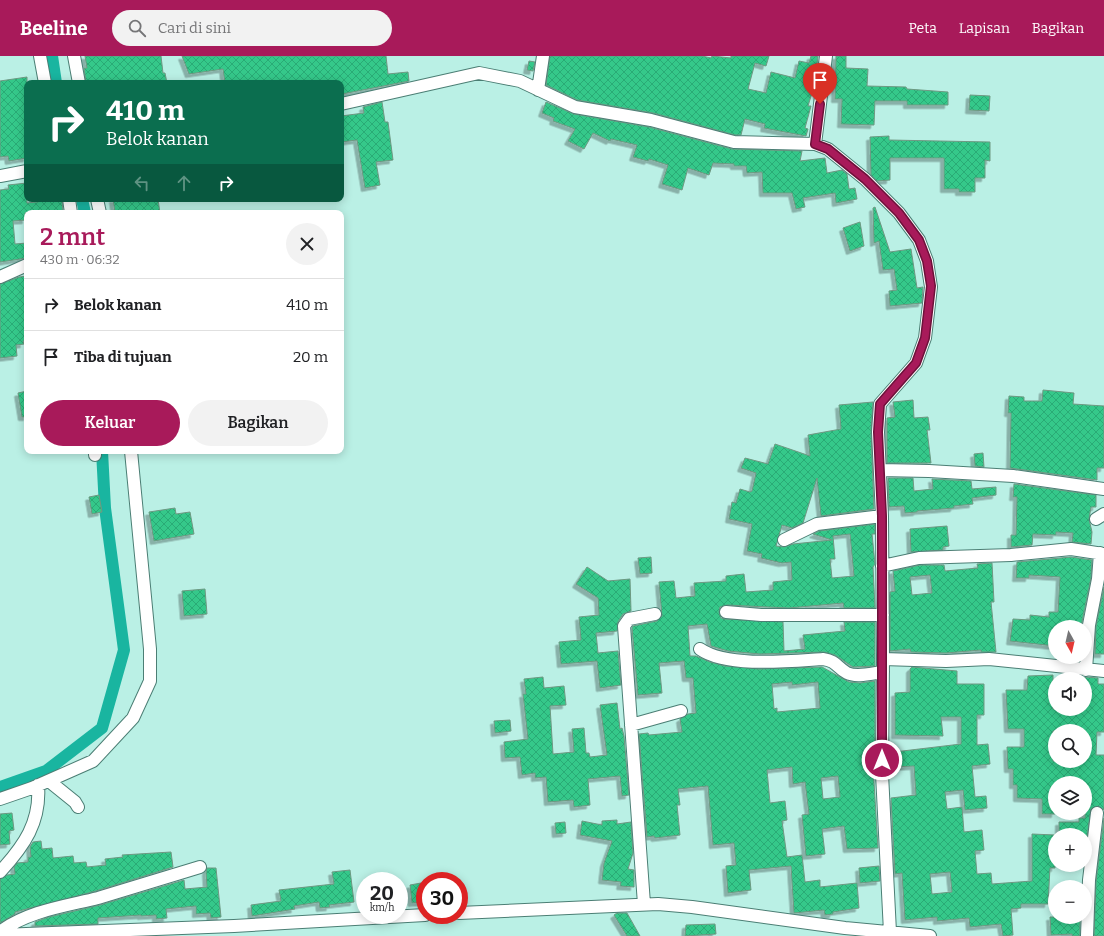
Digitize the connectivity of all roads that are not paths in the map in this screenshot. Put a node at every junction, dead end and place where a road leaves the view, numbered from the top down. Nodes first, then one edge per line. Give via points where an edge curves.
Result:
1 (40, 56) edge
2 (74, 56) edge
3 (543, 56) edge
4 (826, 56) edge
5 (44, 80) edge
6 (78, 80) edge
7 (538, 90) junction
8 (344, 103) edge
9 (815, 144) junction
10 (24, 172) edge
11 (0, 176) edge
12 (24, 266) edge
13 (0, 277) edge
14 (131, 454) edge
15 (880, 470) junction
16 (1104, 489) edge
17 (882, 516) junction
18 (784, 540) dead end
19 (1102, 553) edge
20 (882, 566) junction
21 (726, 612) dead end
22 (655, 614) dead end
23 (883, 615) junction
24 (700, 649) dead end
25 (883, 659) junction
26 (1086, 670) junction
27 (1104, 671) edge
28 (883, 672) junction
29 (681, 711) dead end
30 (631, 725) junction
31 (44, 783) junction
32 (0, 799) edge
33 (78, 807) dead end
34 (1098, 813) dead end
35 (200, 867) dead end
36 (0, 872) edge
37 (644, 904) junction
38 (468, 913) edge
39 (416, 916) edge
40 (234, 931) edge
41 (0, 932) edge
42 (890, 932) junction
43 (0, 935) edge
44 (930, 936) edge
45 (1087, 936) edge

1 - 5 street
2 - 6 street
3 - 7 street
4 - 9 street
7 - 8 street via 520,81 480,73
7 - 9 street via 575,107 651,120 734,142
9 - 15 street via 828,149 865,179 899,213 919,240 927,261 931,286 925,338 916,363 880,404
10 - 11 street
12 - 13 street
14 - 31 street via 150,649 150,681 133,718 93,761
15 - 16 street via 1013,476
15 - 17 street
17 - 18 street via 817,524
17 - 20 street
19 - 20 street via 1071,549 1005,556 919,558
19 - 26 street via 1089,625
20 - 23 street
21 - 23 street via 761,615
22 - 30 street via 630,619 624,626
23 - 25 street
24 - 28 street via 714,657 768,663 832,660 842,670 853,675
25 - 26 street via 989,659
25 - 28 street
26 - 27 street
28 - 42 street via 882,774
29 - 30 street
30 - 37 street
31 - 32 street
31 - 33 street via 75,802
31 - 36 street via 33,826 18,852
34 - 45 street via 1089,880
35 - 41 street via 35,915
37 - 38 street
37 - 42 street via 674,904 775,920
39 - 40 street
40 - 43 street
42 - 44 street

